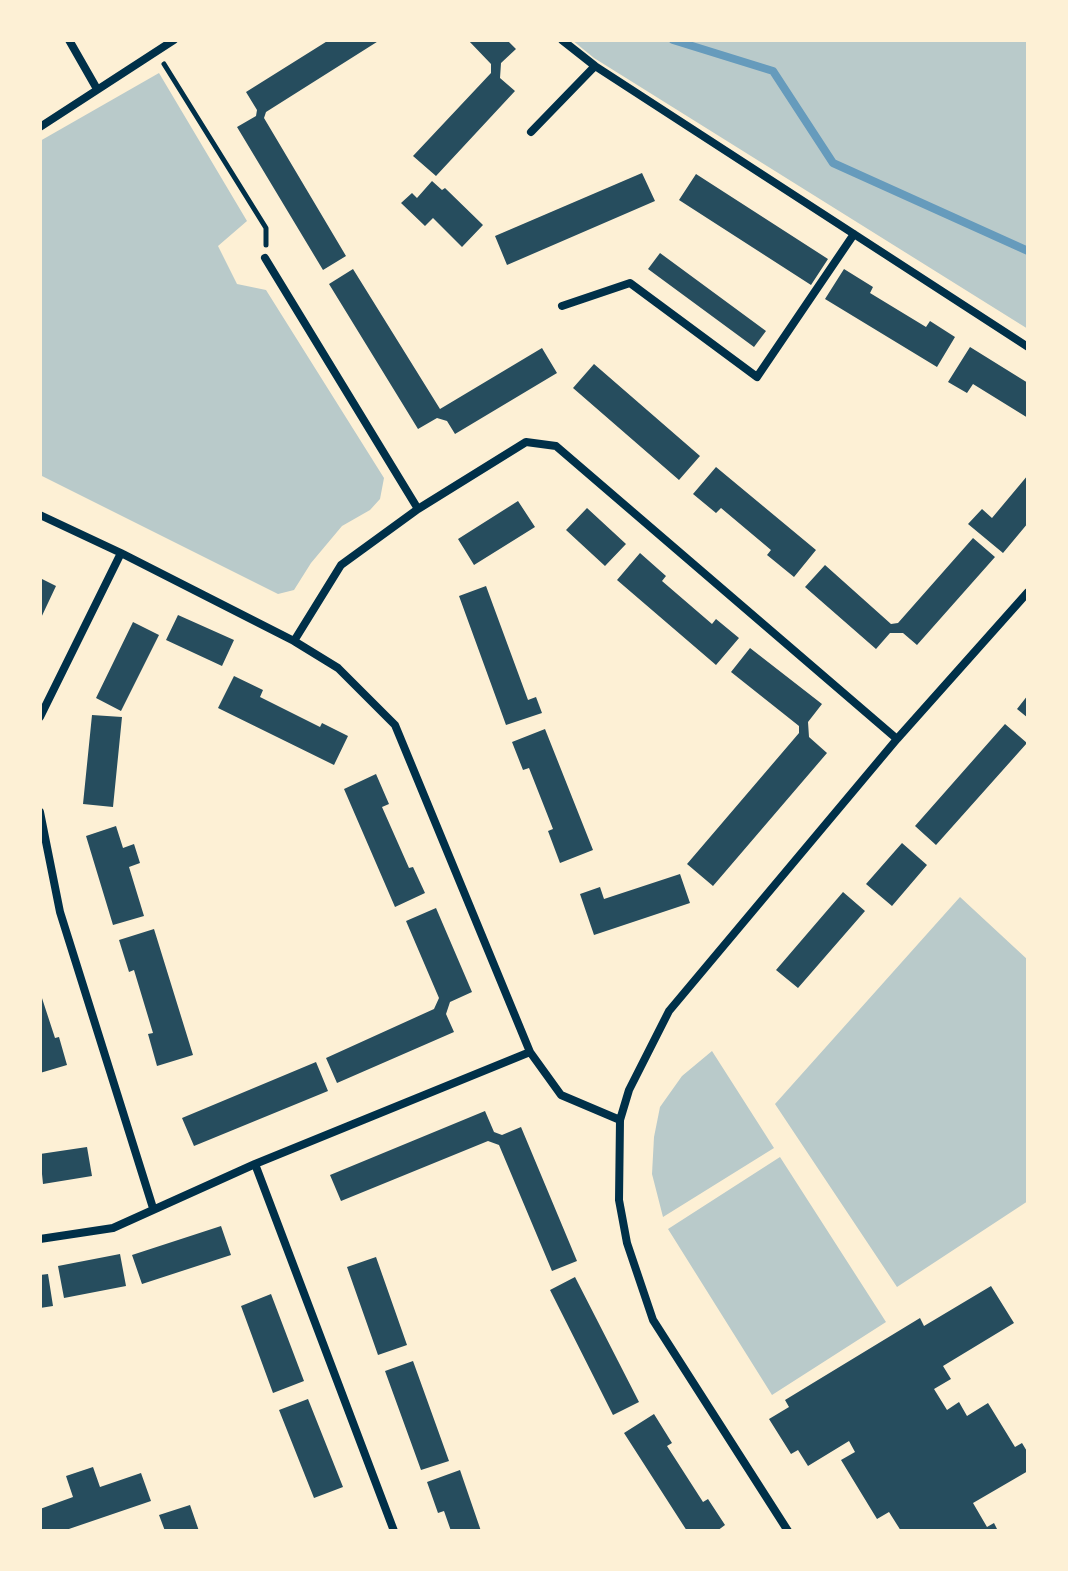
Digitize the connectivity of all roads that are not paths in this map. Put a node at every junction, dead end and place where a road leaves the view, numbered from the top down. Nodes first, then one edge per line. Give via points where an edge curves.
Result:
1 (69, 40) edge
2 (174, 40) edge
3 (562, 40) edge
4 (595, 66) junction
5 (97, 89) junction
6 (40, 127) edge
7 (531, 132) dead end
8 (854, 234) junction
9 (265, 258) road end
10 (562, 306) dead end
11 (1028, 347) edge
12 (418, 509) junction
13 (40, 515) edge
14 (121, 553) junction
15 (1028, 592) edge
16 (294, 641) junction
17 (40, 717) edge
18 (897, 739) junction
19 (40, 812) edge
20 (530, 1052) junction
21 (620, 1120) junction
22 (255, 1164) junction
23 (153, 1208) junction
24 (40, 1239) edge
25 (394, 1531) edge
26 (788, 1531) edge

1 - 5 street
2 - 5 street
3 - 4 street
4 - 7 street
4 - 8 street
5 - 6 street
8 - 10 street via 757,377 630,283
8 - 11 street
9 - 12 street
12 - 16 street via 341,565
12 - 18 street via 526,442 556,446
13 - 14 street
14 - 16 street
14 - 17 street
15 - 18 street
16 - 20 street via 338,668 395,725
18 - 21 street via 669,1011 629,1090
19 - 23 street via 60,912
20 - 21 street via 561,1095
20 - 22 street
21 - 26 street via 619,1200 627,1243 653,1320
22 - 23 street
22 - 25 street
23 - 24 street via 113,1228

